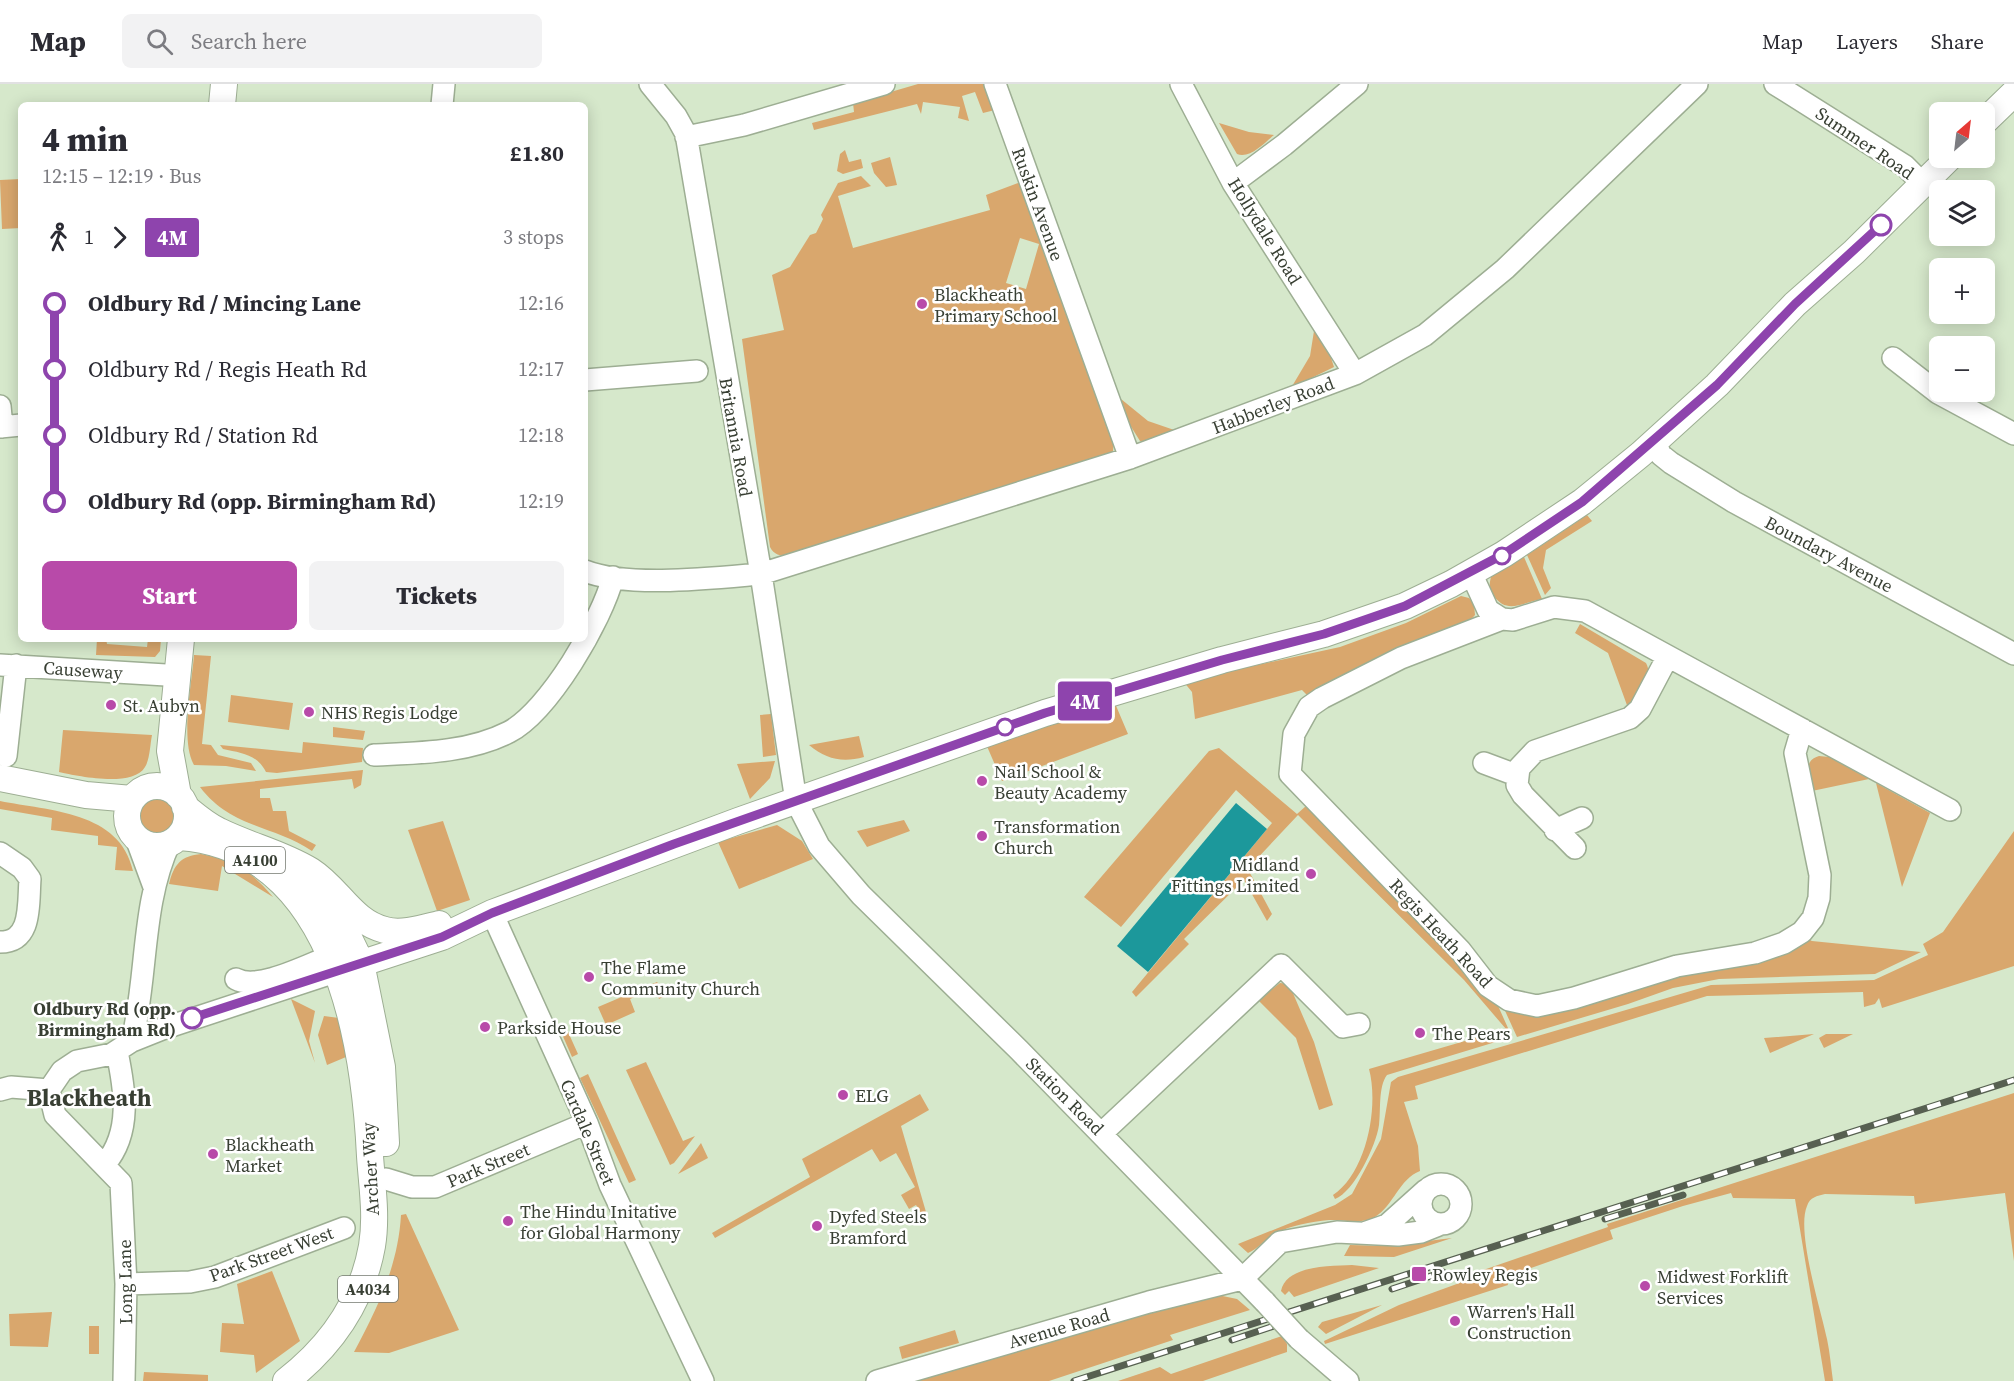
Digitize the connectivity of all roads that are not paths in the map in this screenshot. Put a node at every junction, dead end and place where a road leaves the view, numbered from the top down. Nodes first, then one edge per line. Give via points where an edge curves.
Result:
1 (224, 84) edge
2 (444, 84) edge
3 (650, 84) edge
4 (884, 84) edge
5 (995, 84) edge
6 (1181, 84) edge
7 (1358, 84) edge
8 (1698, 84) edge
9 (1775, 84) edge
10 (2014, 93) edge
11 (222, 102) edge
12 (442, 102) edge
13 (1995, 111) edge
14 (686, 137) junction
15 (1939, 168) edge
16 (1233, 183) junction
17 (1923, 184) junction
18 (1893, 358) dead end
19 (697, 372) dead end
20 (1355, 374) junction
21 (588, 380) edge
22 (0, 406) edge
23 (8, 426) edge
24 (2014, 434) edge
25 (1654, 442) junction
26 (1130, 459) junction
27 (588, 572) edge
28 (1471, 573) junction
29 (761, 574) junction
30 (613, 577) junction
31 (1502, 619) junction
32 (588, 634) edge
33 (176, 642) edge
34 (584, 642) edge
35 (2014, 654) edge
36 (1667, 658) junction
37 (8, 665) edge
38 (166, 675) junction
39 (1802, 729) junction
40 (374, 755) dead end
41 (1484, 763) dead end
42 (3, 767) edge
43 (1516, 775) junction
44 (0, 789) edge
45 (136, 795) junction
46 (182, 801) junction
47 (796, 801) junction
48 (1950, 810) dead end
49 (1582, 818) dead end
50 (1555, 830) junction
51 (132, 831) junction
52 (175, 839) junction
53 (239, 840) junction
54 (1575, 848) dead end
55 (0, 853) edge
56 (154, 887) junction
57 (492, 913) junction
58 (402, 940) junction
59 (0, 942) edge
60 (333, 955) junction
61 (369, 996) junction
62 (244, 1001) junction
63 (349, 1011) junction
64 (1359, 1024) dead end
65 (124, 1046) junction
66 (4, 1087) edge
67 (49, 1090) junction
68 (587, 1123) junction
69 (1101, 1133) junction
70 (105, 1164) junction
71 (380, 1188) junction
72 (1428, 1188) junction
73 (1441, 1224) junction
74 (344, 1228) dead end
75 (1367, 1232) junction
76 (1242, 1279) junction
77 (126, 1284) junction
78 (124, 1381) edge
79 (286, 1381) edge
80 (307, 1381) edge
81 (703, 1381) edge
82 (877, 1381) edge
83 (1348, 1381) edge

1 - 11 main road
2 - 12 street
3 - 14 street, Britannia Road via 676,116
4 - 14 street via 744,125
5 - 26 street, Ruskin Avenue
6 - 16 street, Hollydale Road
7 - 16 street
8 - 20 street, Habberley Road via 1505,269 1425,335
9 - 17 street, Summer Road via 1905,166
10 - 13 main road
14 - 29 street, Britannia Road
15 - 17 main road
16 - 20 street, Hollydale Road
17 - 25 main road
18 - 24 street via 1938,393
19 - 21 street
20 - 26 street, Habberley Road
22 - 23 street
25 - 28 main road via 1582,502
25 - 35 street, Boundary Avenue via 1671,463 1734,502
26 - 29 street, Habberley Road
27 - 30 street, Habberley Road
28 - 31 street via 1488,610
28 - 47 main road via 1371,619 1045,713
29 - 30 street, Habberley Road via 697,580
29 - 47 street, Britannia Road
30 - 32 street via 606,602
31 - 36 street, Regis Heath Road via 1513,620 1554,607 1585,610
31 - 39 street, Regis Heath Road via 1401,658 1309,707 1294,734 1290,774 1460,950 1488,986 1509,1000 1537,1006 1574,998 1677,966 1755,953 1802,932 1813,918 1820,875 1795,753
33 - 38 main road via 172,672
33 - 46 main road via 170,751
34 - 40 street via 532,714 511,731 483,742 426,753
36 - 39 street, Regis Heath Road
36 - 43 street via 1640,709 1630,718 1535,751 1525,758
37 - 38 street, Causeway
37 - 42 street
38 - 45 main road via 158,748 152,770
39 - 48 street, Regis Heath Road
41 - 43 street
42 - 45 main road via 86,795
43 - 50 street via 1523,795
44 - 51 main road via 79,804
45 - 46 main road via 161,786
45 - 51 main road via 127,809
46 - 52 main road via 187,822
46 - 53 main road, A4100 via 204,822
47 - 57 main road
47 - 69 street, Station Road via 819,846 856,890
49 - 50 street
50 - 54 street
51 - 52 main road via 154,846
51 - 56 street
52 - 56 street
52 - 60 main road, A4100 via 210,841 275,874 298,898
53 - 58 main road, A4100 via 272,851 312,872 356,916
53 - 60 main road, A4100 via 284,868 315,895
55 - 59 street via 22,868 30,879 26,924 21,936
56 - 65 street via 138,1015
57 - 58 main road, A4100
57 - 68 street, Cardale Street
58 - 60 main road
58 - 61 main road via 373,983
60 - 61 main road, A4100
60 - 62 street
60 - 62 street via 260,982 246,985 236,979
60 - 63 main road, Archer Way / A4034
60 - 63 street via 329,991
61 - 71 main road, Archer Way / A4034 via 382,1067
62 - 65 street
63 - 71 main road, Archer Way / A4034
64 - 69 street via 1343,1027 1281,965
65 - 67 street via 77,1061 62,1071
65 - 70 street via 120,1141
66 - 67 street
67 - 70 street via 51,1107 60,1122
68 - 71 street, Park Street via 435,1187
68 - 81 street, Cardale Street via 610,1185
69 - 76 street, Station Road
70 - 77 street, Long Lane via 121,1183
71 - 79 main road, Archer Way / A4034 via 372,1246 347,1314 324,1347
71 - 80 main road, Archer Way / A4034 via 378,1259 365,1298 333,1351
72 - 73 street via 1422,1198 1422,1210 1430,1220
72 - 73 street via 1450,1186 1460,1197 1456,1217
72 - 75 street via 1387,1225
73 - 75 street via 1398,1235
74 - 77 street, Park Street West via 215,1276 189,1282
75 - 76 street via 1318,1234 1280,1242
76 - 82 street, Avenue Road
76 - 83 street, Station Road, bridge via 1299,1339
77 - 78 street, Long Lane

